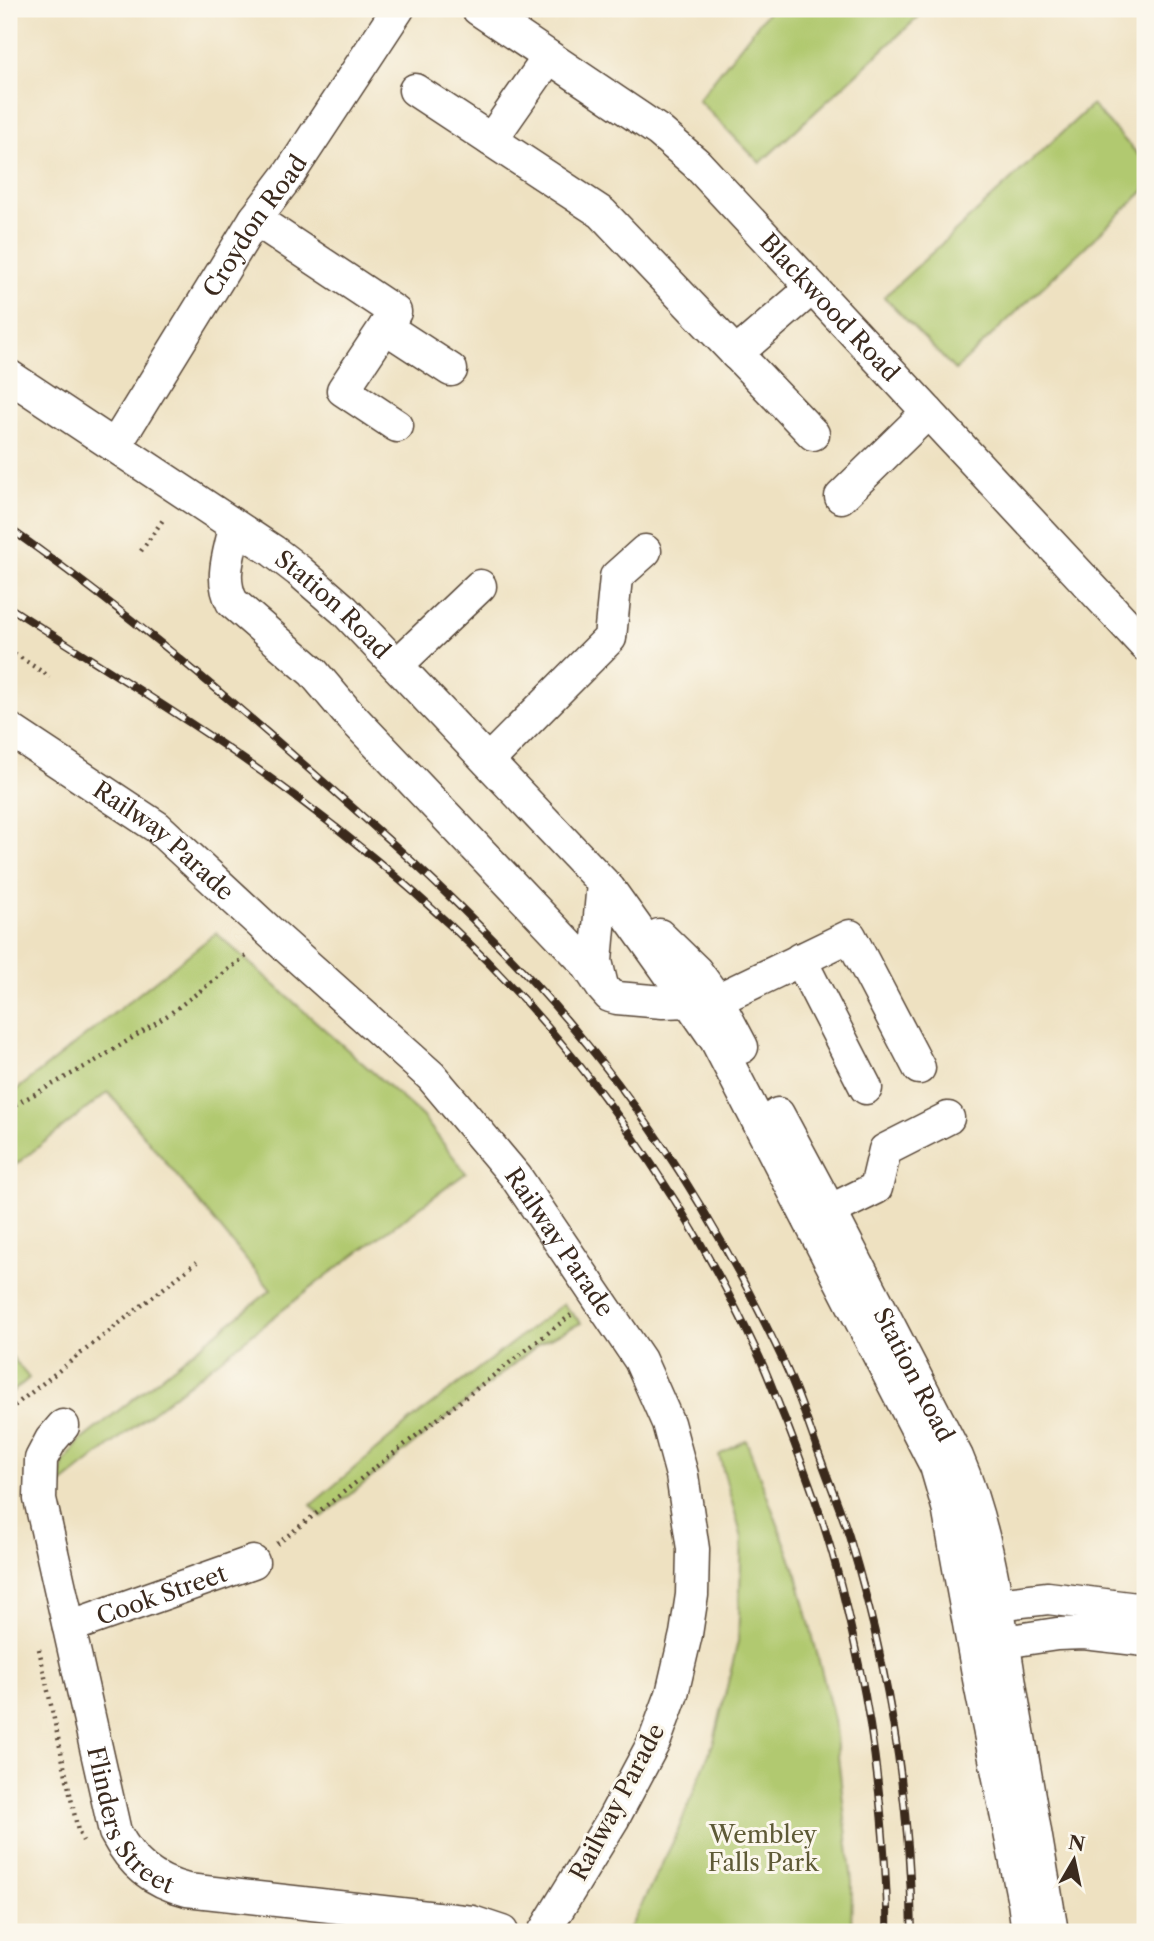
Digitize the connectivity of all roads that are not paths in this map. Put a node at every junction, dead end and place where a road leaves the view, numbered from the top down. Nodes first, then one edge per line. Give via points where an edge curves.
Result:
1 (398, 9) edge
2 (478, 9) edge
3 (549, 57) junction
4 (415, 90) dead end
5 (491, 140) junction
6 (255, 219) junction
7 (812, 288) junction
8 (385, 327) junction
9 (736, 354) junction
10 (451, 370) dead end
11 (9, 376) edge
12 (928, 412) junction
13 (397, 426) dead end
14 (813, 435) dead end
15 (116, 446) junction
16 (842, 496) dead end
17 (235, 527) junction
18 (645, 551) dead end
19 (480, 586) dead end
20 (1145, 645) edge
21 (397, 665) junction
22 (9, 729) edge
23 (488, 761) junction
24 (606, 886) junction
25 (800, 959) junction
26 (602, 987) junction
27 (703, 1000) junction
28 (919, 1068) dead end
29 (866, 1088) dead end
30 (948, 1118) dead end
31 (820, 1216) junction
32 (63, 1426) dead end
33 (933, 1435) junction
34 (253, 1562) road end
35 (997, 1604) junction
36 (1145, 1609) edge
37 (69, 1627) junction
38 (970, 1629) junction
39 (1145, 1640) edge
40 (1003, 1642) junction
41 (502, 1932) edge
42 (544, 1932) edge
43 (1028, 1932) edge
44 (1052, 1932) edge

1 - 6 street, Croydon Road
2 - 3 street, Blackwood Road
3 - 5 street
3 - 7 street, Blackwood Road via 659,131 696,163
4 - 5 street
5 - 9 street via 602,213
6 - 8 street via 395,312
6 - 15 street, Croydon Road
7 - 9 street
7 - 12 street, Blackwood Road
8 - 10 street
8 - 13 street via 343,390
9 - 14 street
11 - 15 street, Station Road
12 - 16 street
12 - 20 street, Blackwood Road
15 - 17 street, Station Road
17 - 21 street, Station Road via 308,579
17 - 26 street via 225,575 232,602 313,672 586,963
18 - 23 street via 616,577 610,638
19 - 21 street
21 - 23 street, Station Road
22 - 42 street, Railway Parade via 157,827 431,1076 516,1177 640,1360 668,1423 682,1475 693,1549 692,1595 681,1660 655,1740
23 - 24 street, Station Road
24 - 26 street via 596,961
24 - 27 street, Station Road via 685,958 696,971
25 - 27 street
25 - 28 street via 850,936
25 - 29 street
26 - 27 street via 617,998
27 - 31 street, Station Road
30 - 31 street via 885,1150 876,1188
31 - 33 street, Station Road
32 - 37 street, Flinders Street via 41,1459 40,1499
33 - 35 street, Station Road via 957,1457 973,1497
33 - 38 street, Station Road
34 - 37 street, Cook Street
35 - 36 street via 1048,1598
35 - 38 street
35 - 40 street, Station Road
37 - 41 street, Flinders Street via 114,1832 151,1876 187,1890 472,1922
38 - 40 street
38 - 43 street, Station Road
39 - 40 street via 1084,1633
40 - 44 street, Station Road

